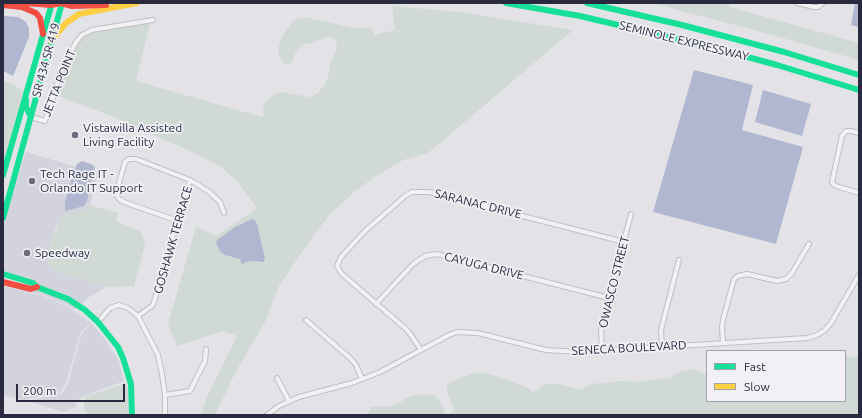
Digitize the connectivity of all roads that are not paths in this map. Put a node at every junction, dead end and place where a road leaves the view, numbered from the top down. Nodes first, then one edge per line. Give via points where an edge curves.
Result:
1 (26, 3) edge
2 (61, 3) edge
3 (122, 3) edge
4 (137, 3) edge
5 (506, 3) edge
6 (797, 3) edge
7 (823, 3) edge
8 (51, 4) edge
9 (590, 4) edge
10 (3, 5) edge
11 (153, 20) dead end
12 (43, 34) junction
13 (51, 41) junction
14 (859, 75) edge
15 (27, 88) junction
16 (859, 90) edge
17 (19, 115) junction
18 (31, 117) junction
19 (859, 133) edge
20 (23, 143) junction
21 (3, 175) edge
22 (190, 180) junction
23 (859, 193) edge
24 (224, 213) dead end
25 (631, 214) dead end
26 (3, 218) edge
27 (178, 221) junction
28 (624, 242) junction
29 (809, 244) dead end
30 (679, 260) dead end
31 (3, 274) edge
32 (859, 275) edge
33 (3, 282) edge
34 (38, 287) junction
35 (609, 298) junction
36 (376, 304) junction
37 (138, 316) junction
38 (306, 320) dead end
39 (98, 322) junction
40 (722, 343) junction
41 (662, 347) junction
42 (206, 349) dead end
43 (421, 350) junction
44 (602, 351) junction
45 (277, 378) dead end
46 (362, 379) junction
47 (165, 394) junction
48 (288, 401) junction
49 (132, 415) edge
50 (165, 415) edge
51 (267, 415) edge

1 - 8 main road
2 - 3 main road via 68,6
2 - 8 main road
2 - 13 main road, SR 434 SR 419
4 - 13 main road via 79,14 66,22
5 - 16 main road, SEMINOLE EXPRESSWAY via 580,16 711,47
6 - 7 street via 814,7
8 - 12 main road
9 - 14 main road, SEMINOLE EXPRESSWAY via 770,48
10 - 12 main road via 22,7 36,13 40,18
11 - 18 street, JETTA POINT via 92,30 82,35 60,74 45,121
12 - 15 main road
13 - 18 main road, SR 434 SR 419
15 - 17 main road
15 - 18 main road via 26,108
17 - 20 main road via 25,124
17 - 21 main road
18 - 20 main road, SR 434 SR 419
19 - 23 street via 846,131 842,136 832,182 838,187
20 - 26 main road
22 - 24 street via 208,190 220,202
22 - 27 street, GOSHAWK TERRACE
22 - 27 street via 136,159 125,162 117,190 119,199
25 - 28 street, OWASCO STREET
27 - 37 street, GOSHAWK TERRACE via 153,305
28 - 35 street, OWASCO STREET
28 - 36 street, SARANAC DRIVE via 429,192 412,192 365,231 338,262 337,266 342,274
29 - 40 street via 786,279 777,281 747,274 734,279 723,320
30 - 41 street via 662,325
31 - 34 main road
32 - 40 street, SENECA BOULEVARD via 831,323 817,335 807,338
33 - 34 main road via 25,288
34 - 39 main road via 68,299
35 - 36 street, CAYUGA DRIVE via 437,254 425,256 413,264
35 - 44 street, OWASCO STREET via 601,328
36 - 43 street, SARANAC DRIVE via 406,329
37 - 39 street via 119,305 110,308
37 - 47 street via 158,355
38 - 46 street via 350,358
39 - 49 main road via 118,347 123,358 131,384
40 - 41 street, SENECA BOULEVARD
41 - 44 street, SENECA BOULEVARD
42 - 47 street via 205,361 190,391
43 - 44 street, SENECA BOULEVARD via 449,335 466,332 546,350
43 - 46 street, SENECA BOULEVARD
45 - 48 street
46 - 48 street, SENECA BOULEVARD
47 - 50 street
48 - 51 street, SENECA BOULEVARD

